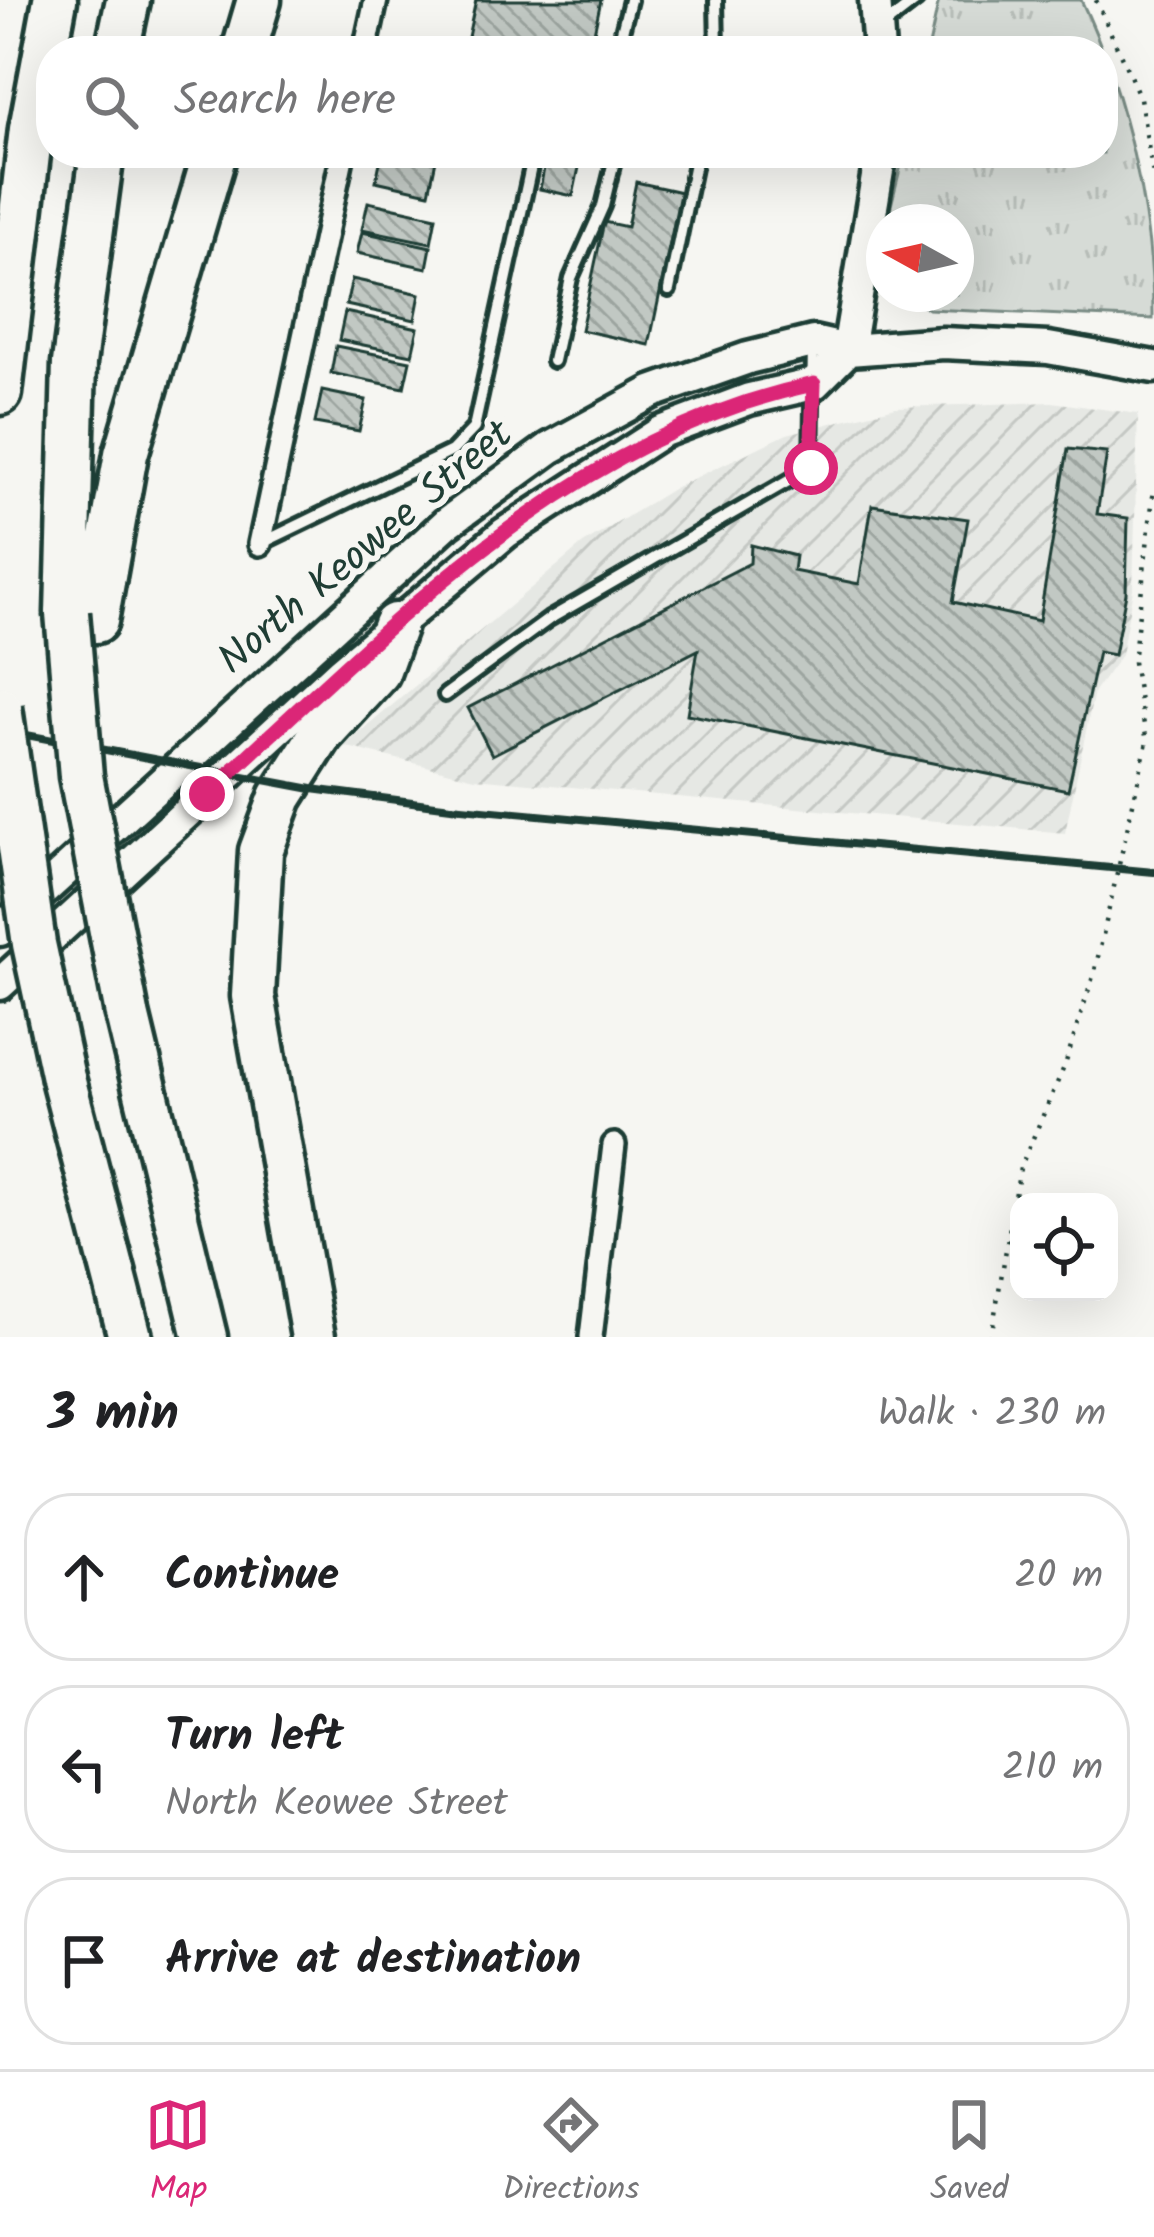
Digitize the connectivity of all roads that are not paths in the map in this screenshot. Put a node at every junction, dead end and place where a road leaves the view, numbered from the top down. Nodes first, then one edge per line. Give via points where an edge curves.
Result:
1 (55, 0) edge
2 (128, 0) edge
3 (259, 0) edge
4 (376, 0) edge
5 (630, 0) edge
6 (716, 0) edge
7 (917, 0) edge
8 (878, 27) edge
9 (49, 36) edge
10 (120, 36) edge
11 (248, 36) edge
12 (370, 36) edge
13 (621, 36) edge
14 (717, 36) edge
15 (36, 106) edge
16 (100, 168) edge
17 (211, 168) edge
18 (341, 168) edge
19 (531, 168) edge
20 (612, 168) edge
21 (694, 168) edge
22 (878, 168) edge
23 (669, 290) dead end
24 (813, 342) junction
25 (848, 350) junction
26 (553, 361) dead end
27 (1145, 364) edge
28 (814, 384) junction
29 (0, 392) edge
30 (260, 544) joint
31 (82, 617) junction
32 (395, 626) junction
33 (445, 695) dead end
34 (0, 708) edge
35 (0, 930) edge
36 (0, 984) edge
37 (614, 1145) dead end
38 (130, 1337) edge
39 (205, 1337) edge
40 (313, 1337) edge
41 (591, 1337) edge

1 - 9 highway
2 - 10 highway
3 - 11 highway
4 - 12 street
5 - 13 lane
6 - 14 lane
7 - 8 lane
15 - 29 highway
16 - 31 highway via 74,363
17 - 31 highway
18 - 30 street
19 - 30 lane via 474,428 452,451
20 - 26 lane via 571,278
21 - 23 lane
22 - 25 main road
24 - 25 main road, North Keowee Street
24 - 28 lane
24 - 35 main road, North Keowee Street via 652,392 550,448 409,555
25 - 27 main road, North Keowee Street via 943,343
25 - 28 main road, North Keowee Street
28 - 32 main road, North Keowee Street via 704,415 621,455 505,532
28 - 33 lane via 814,461 800,477 549,619
31 - 39 highway, bridge via 81,776 127,1014
32 - 36 main road, North Keowee Street
32 - 40 highway via 377,672 321,734 281,796 261,851 253,995
34 - 38 highway, bridge via 34,944
37 - 41 street

